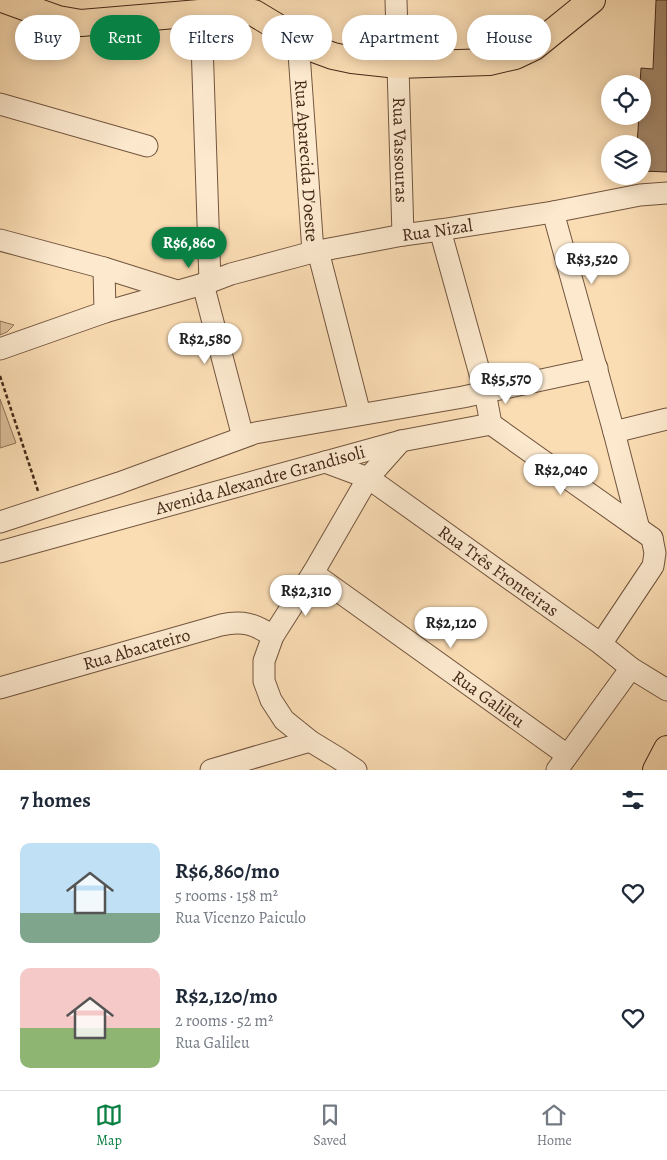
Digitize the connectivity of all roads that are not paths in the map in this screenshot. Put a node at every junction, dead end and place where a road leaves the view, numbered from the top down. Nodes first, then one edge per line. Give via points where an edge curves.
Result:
1 (5, 0) edge
2 (396, 0) edge
3 (592, 0) edge
4 (201, 13) junction
5 (262, 18) edge
6 (332, 56) edge
7 (300, 60) edge
8 (398, 65) junction
9 (0, 104) edge
10 (147, 146) dead end
11 (667, 193) edge
12 (553, 212) junction
13 (440, 230) junction
14 (403, 235) junction
15 (0, 240) edge
16 (316, 252) junction
17 (104, 268) junction
18 (206, 283) junction
19 (177, 291) junction
20 (105, 312) junction
21 (0, 349) edge
22 (597, 368) junction
23 (485, 392) junction
24 (360, 414) junction
25 (667, 418) edge
26 (491, 424) junction
27 (614, 432) junction
28 (242, 437) junction
29 (401, 441) junction
30 (324, 462) junction
31 (368, 478) junction
32 (0, 522) edge
33 (653, 534) edge
34 (0, 552) edge
35 (313, 573) junction
36 (273, 636) junction
37 (601, 644) junction
38 (631, 668) junction
39 (664, 681) edge
40 (0, 688) edge
41 (310, 740) junction
42 (667, 748) edge
43 (562, 763) edge
44 (211, 770) edge
45 (356, 770) edge
46 (656, 770) edge

1 - 4 main road via 58,19 81,23
2 - 8 street, Rua Vassouras
3 - 8 main road via 534,47 515,56 490,62
4 - 5 main road via 234,10
4 - 18 street
6 - 8 main road
7 - 16 street, Rua Aparecida D'oeste
8 - 14 street, Rua Vassouras
9 - 10 street
11 - 12 street, Rua Nizal
12 - 13 street, Rua Nizal
12 - 22 street
13 - 14 street, Rua Nizal
13 - 23 street
14 - 16 street, Rua Nizal
15 - 17 street
16 - 18 street, Rua Nizal
16 - 24 street, Rua Aparecida D'oeste
17 - 19 street
17 - 20 street
18 - 19 street, Rua Nizal
18 - 28 street
19 - 20 street, Rua Nizal
20 - 21 street, Rua Nizal
22 - 23 street, Avenida Alexandre Grandisoli
22 - 27 street
23 - 24 street, Avenida Alexandre Grandisoli
23 - 26 street
24 - 28 street, Avenida Alexandre Grandisoli
25 - 27 street
26 - 29 street, Avenida Alexandre Grandisoli
26 - 33 street
27 - 33 street
28 - 32 street, Avenida Alexandre Grandisoli via 120,484
29 - 30 street, Avenida Alexandre Grandisoli
29 - 31 street
30 - 31 street, Rua Três Fronteiras
30 - 34 street, Avenida Alexandre Grandisoli
31 - 35 street
31 - 37 street, Rua Três Fronteiras
33 - 37 street via 653,566
35 - 36 street
35 - 43 street, Rua Galileu
36 - 40 street, Rua Abacateiro via 248,623 221,624
36 - 41 street via 264,661 264,681 284,720
37 - 38 street, Rua Três Fronteiras
38 - 39 street, Rua Três Fronteiras
38 - 43 street
41 - 44 street
41 - 45 street
42 - 46 main road

